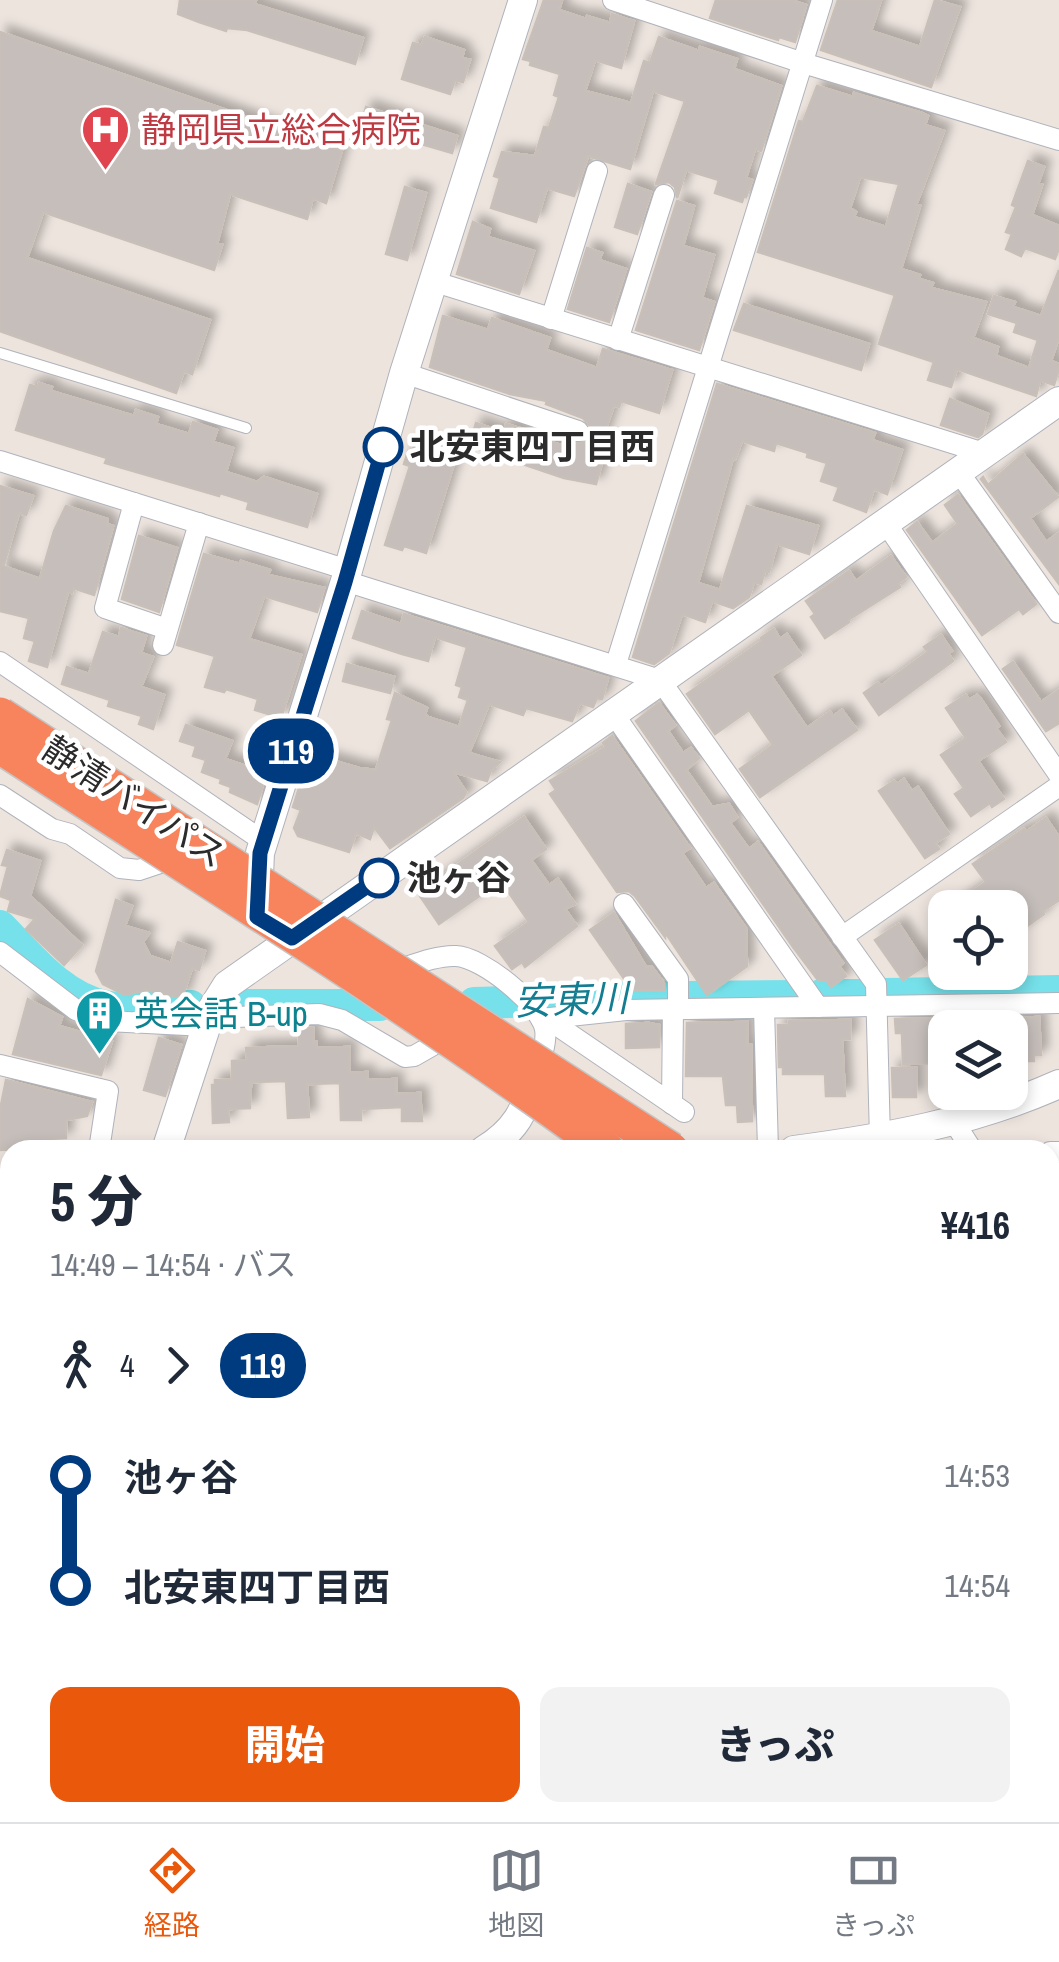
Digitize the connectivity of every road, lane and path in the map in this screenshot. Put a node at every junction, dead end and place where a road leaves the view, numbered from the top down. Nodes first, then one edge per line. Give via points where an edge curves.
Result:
1 (523, 0) edge
2 (613, 0) edge
3 (822, 0) edge
4 (803, 62) junction
5 (1059, 140) edge
6 (597, 171) dead end
7 (664, 195) dead end
8 (432, 281) junction
9 (551, 319) junction
10 (618, 340) junction
11 (0, 352) edge
12 (707, 369) junction
13 (404, 373) junction
14 (1059, 400) edge
15 (246, 428) dead end
16 (578, 431) dead end
17 (984, 452) junction
18 (0, 461) edge
19 (958, 471) junction
20 (134, 503) junction
21 (884, 522) junction
22 (199, 523) junction
23 (346, 576) junction
24 (1059, 614) edge
25 (0, 662) edge
26 (616, 664) junction
27 (660, 680) junction
28 (0, 687) edge
29 (0, 712) edge
30 (613, 714) junction
31 (0, 747) edge
32 (0, 773) edge
33 (1059, 775) edge
34 (1059, 786) edge
35 (0, 796) edge
36 (263, 841) junction
37 (168, 860) junction
38 (259, 879) junction
39 (624, 904) dead end
40 (257, 917) junction
41 (306, 928) junction
42 (842, 937) junction
43 (0, 952) edge
44 (384, 982) junction
45 (432, 994) junction
46 (1059, 1003) edge
47 (877, 1006) junction
48 (818, 1007) junction
49 (764, 1008) junction
50 (676, 1009) junction
51 (543, 1018) junction
52 (208, 1022) junction
53 (434, 1044) dead end
54 (0, 1065) edge
55 (537, 1068) junction
56 (1059, 1084) edge
57 (954, 1122) junction
58 (101, 1140) edge
59 (169, 1140) edge
60 (497, 1140) edge
61 (595, 1140) edge
62 (597, 1140) edge
63 (607, 1140) edge
64 (656, 1140) edge
65 (768, 1140) edge
66 (870, 1140) edge
67 (882, 1140) edge
68 (966, 1140) edge

1 - 8 street
2 - 4 street
3 - 4 street
4 - 5 street
4 - 12 street
6 - 9 street
7 - 10 street
8 - 9 street
8 - 13 street
9 - 10 street
10 - 12 street
11 - 15 lane
12 - 17 street
12 - 26 street
13 - 16 street
13 - 23 street
14 - 17 street
17 - 19 street
18 - 20 street
19 - 21 street
19 - 24 street
20 - 22 street
20 - 22 street via 105,608 165,637
21 - 27 street
21 - 33 street
22 - 23 street
23 - 26 street
23 - 36 street
25 - 36 street
26 - 27 street
27 - 30 street
27 - 42 street
28 - 45 highway, bridge via 354,926
29 - 38 highway
29 - 45 highway, 静清バイパス, bridge
30 - 41 street
30 - 48 street
31 - 37 highway
31 - 44 highway, 静清バイパス, bridge
32 - 44 highway, bridge via 292,952
34 - 42 street
35 - 37 street via 120,868 139,870
36 - 38 street
37 - 40 highway
38 - 40 street
38 - 41 highway
39 - 50 street via 678,979
40 - 41 highway
41 - 44 highway
41 - 52 street via 227,984
42 - 47 street via 876,984
43 - 52 street via 76,1010 107,1020
44 - 51 street via 457,956 513,987
44 - 55 highway
44 - 62 highway, 静清バイパス, bridge
45 - 64 highway, 静清バイパス, bridge
46 - 47 street
47 - 48 street
47 - 66 street
48 - 49 street
49 - 50 street
49 - 65 street
50 - 51 street
50 - 51 street via 678,1108
51 - 55 street
52 - 53 street via 319,1014 404,1057
52 - 59 street
54 - 58 street via 108,1091
55 - 60 street via 516,1125
55 - 61 highway via 577,1104
55 - 63 highway via 567,1081 600,1118
56 - 57 street
57 - 67 street
57 - 68 street

